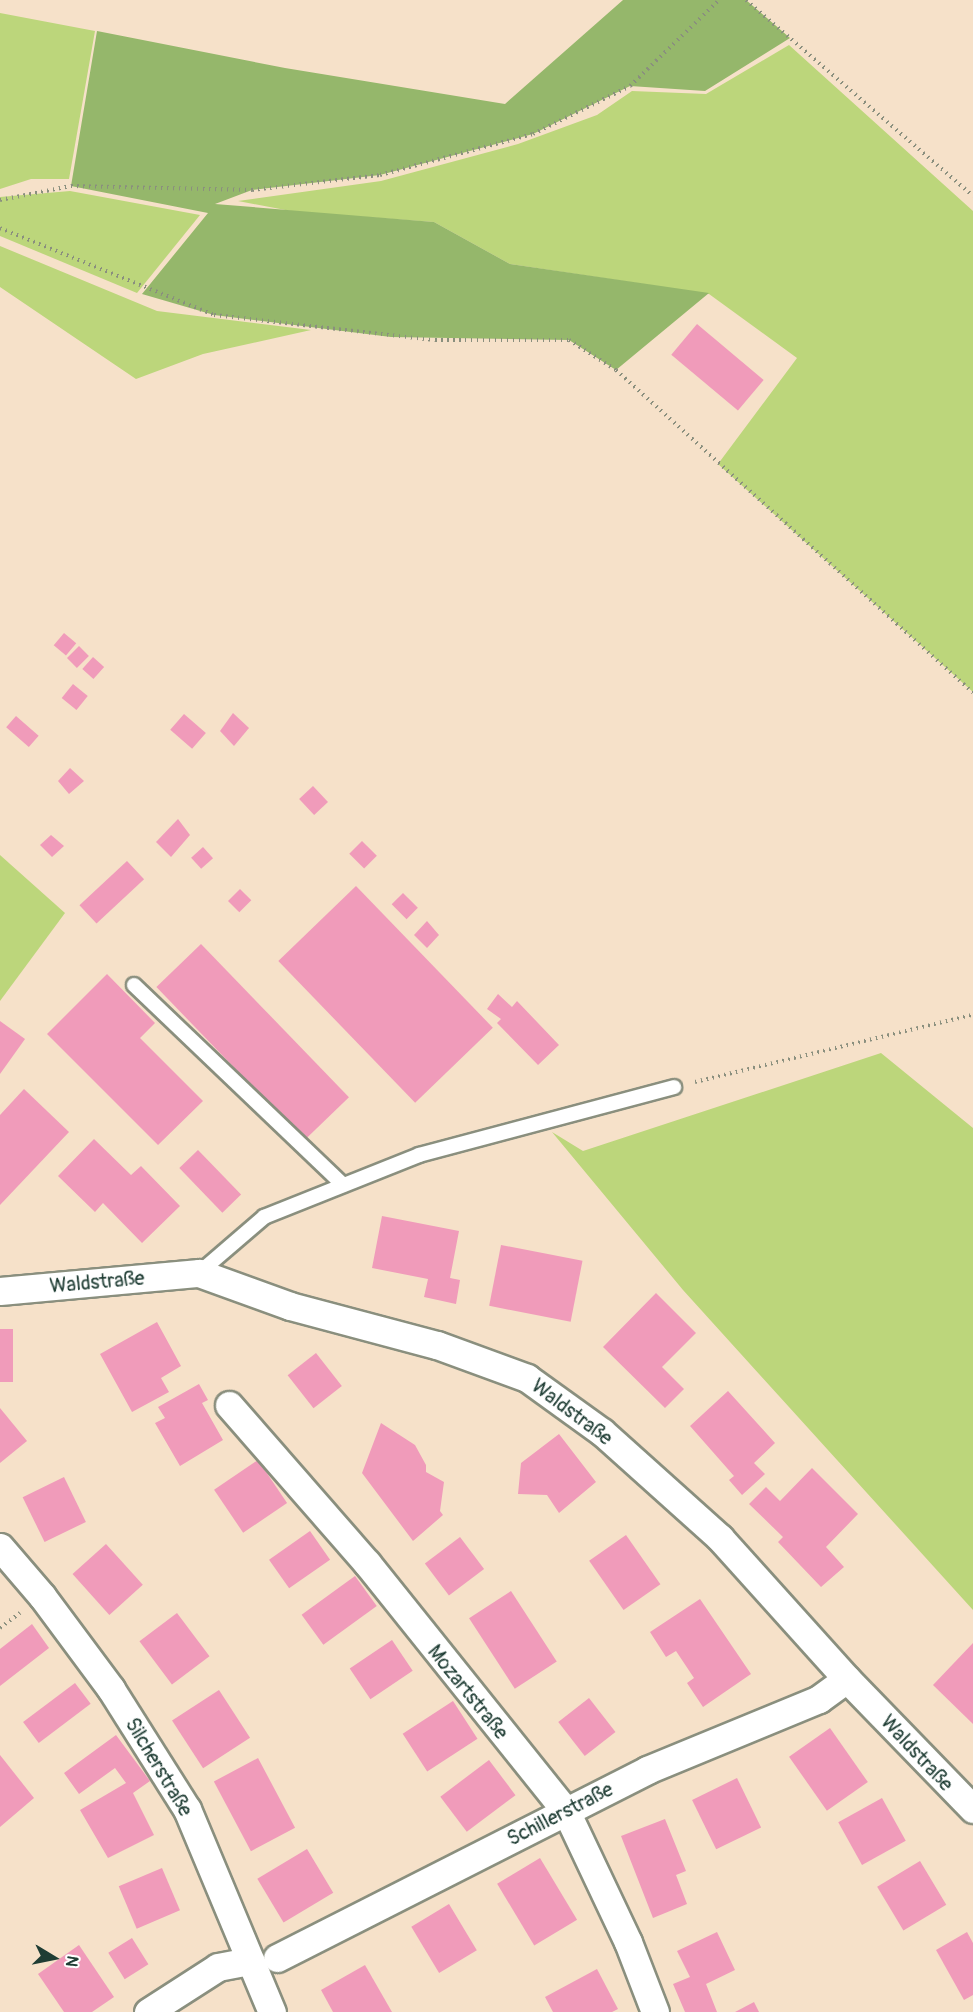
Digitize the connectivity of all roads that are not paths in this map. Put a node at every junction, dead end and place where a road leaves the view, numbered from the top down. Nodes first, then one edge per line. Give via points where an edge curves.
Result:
1 (134, 985) dead end
2 (674, 1087) road end
3 (343, 1185) junction
4 (198, 1272) junction
5 (0, 1291) edge
6 (229, 1405) dead end
7 (0, 1547) edge
8 (847, 1679) junction
9 (973, 1809) edge
10 (566, 1811) junction
11 (277, 1958) dead end
12 (250, 1961) junction
13 (148, 2012) edge
14 (272, 2012) edge
15 (655, 2012) edge

1 - 3 lane
2 - 3 lane via 419,1155
3 - 4 lane via 264,1217
4 - 5 street, Waldstraße
4 - 8 street, Waldstraße via 290,1306 437,1345 527,1378 602,1432 720,1538
6 - 10 street, Mozartstraße via 367,1563
7 - 12 street, Silcherstraße via 111,1689 187,1809
8 - 9 street, Waldstraße
8 - 10 street, Schillerstraße via 819,1699 658,1766
10 - 11 street, Schillerstraße
10 - 15 street, Mozartstraße via 628,1942
12 - 13 street via 218,1967
12 - 14 street, Silcherstraße

